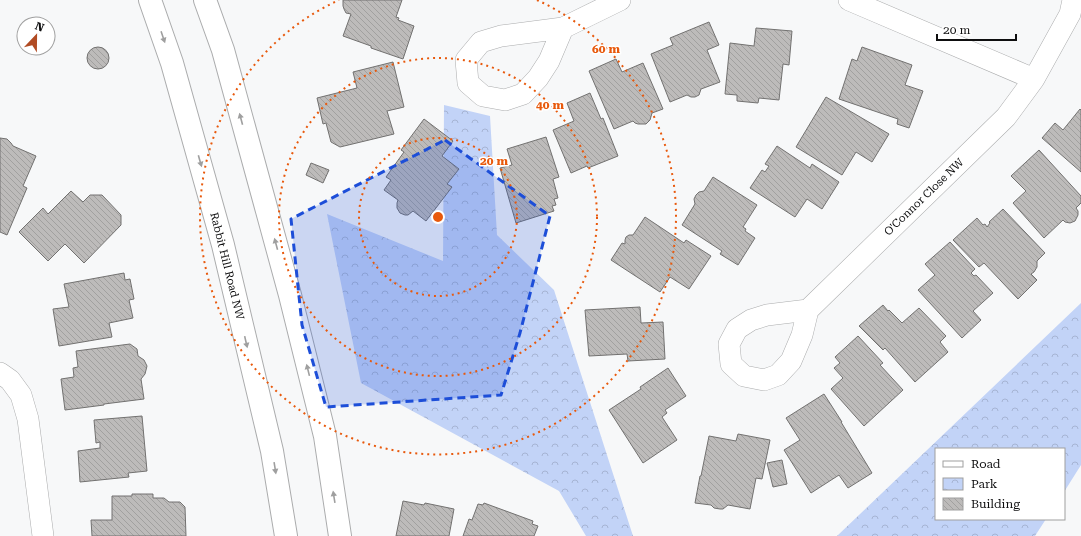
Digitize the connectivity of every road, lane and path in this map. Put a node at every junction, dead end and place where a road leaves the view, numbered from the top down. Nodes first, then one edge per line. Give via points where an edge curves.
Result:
1 (150, 0) edge
2 (205, 0) edge
3 (620, 0) edge
4 (849, 0) edge
5 (1073, 0) edge
6 (563, 28) junction
7 (1034, 79) junction
8 (808, 310) dead end
9 (0, 373) edge
10 (43, 536) edge
11 (286, 536) edge
12 (340, 536) edge

1 -> 11 main road, Rabbit Hill Road NW via 172,63 223,245 272,451
12 -> 2 main road via 324,436 292,303 222,50
3 - 6 street
4 - 7 street
5 - 7 street, O'Connor Close NW via 1070,14
6 - 6 street via 501,36 481,42 466,60 468,83 483,96 504,100 523,94 549,61
7 - 8 street, O'Connor Close NW via 1006,117
9 - 10 street via 10,380 21,395 28,419

